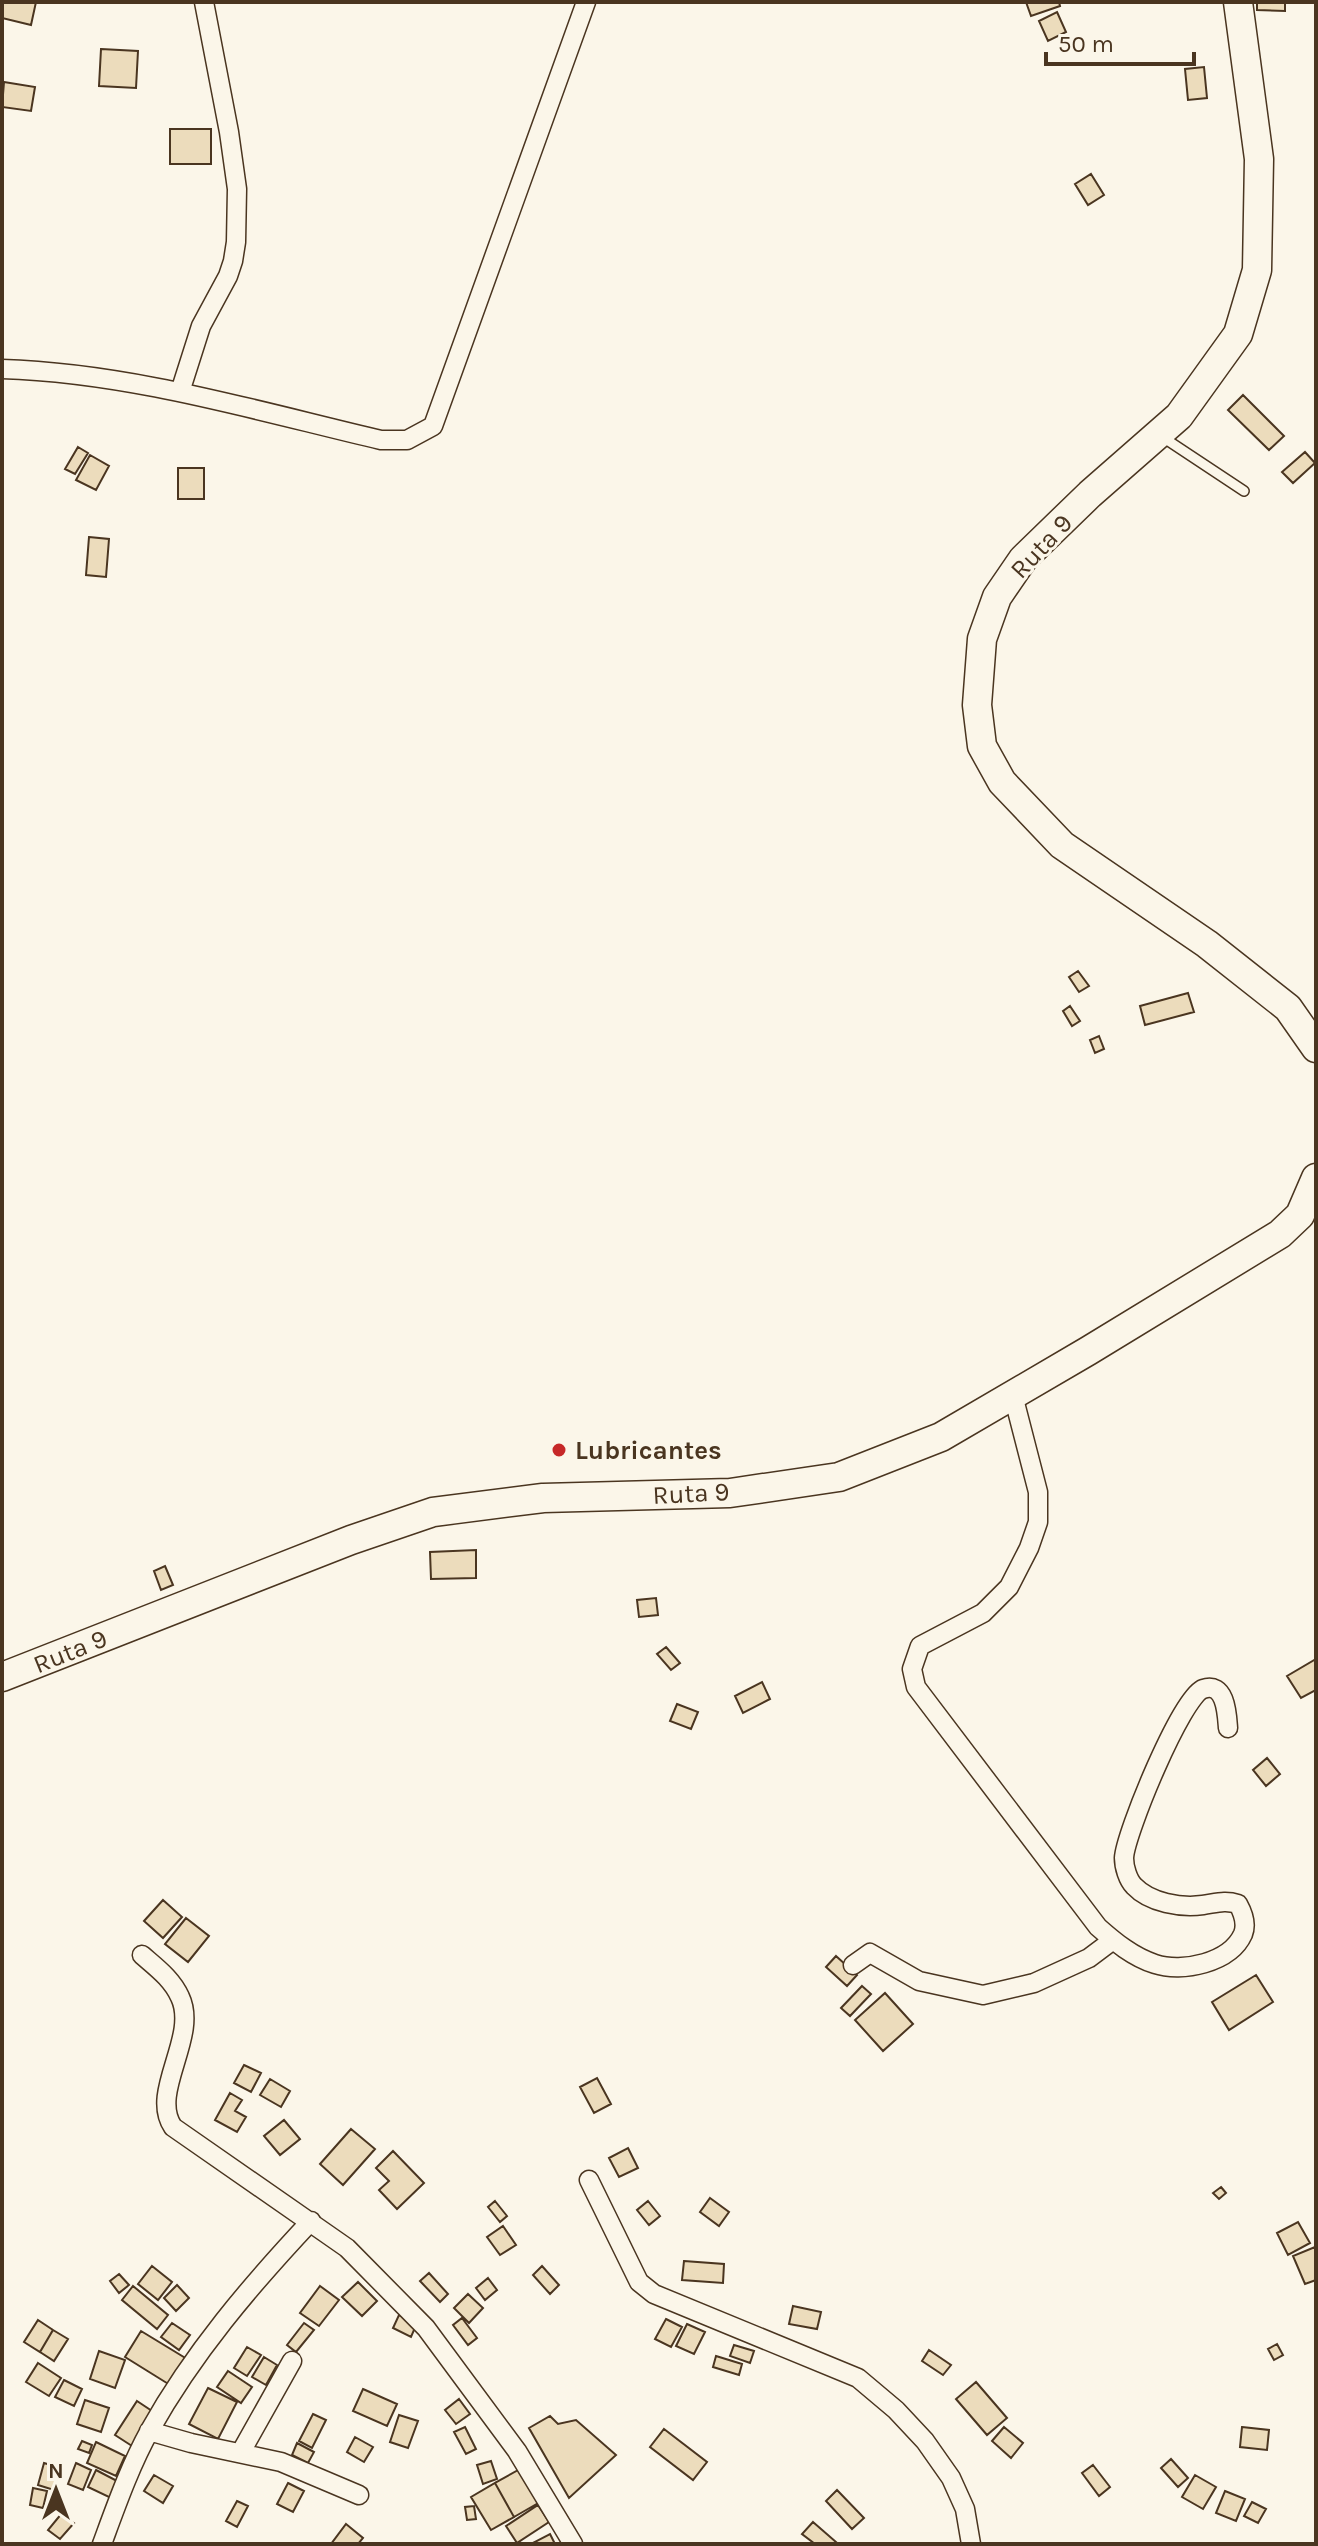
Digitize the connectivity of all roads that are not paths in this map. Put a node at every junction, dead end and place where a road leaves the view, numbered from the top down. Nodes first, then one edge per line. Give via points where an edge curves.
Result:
1 (204, 2) edge
2 (1238, 2) edge
3 (579, 4) edge
4 (2, 369) edge
5 (180, 392) junction
6 (1158, 434) junction
7 (1244, 491) dead end
8 (1316, 1048) edge
9 (1316, 1178) edge
10 (1013, 1395) junction
11 (2, 1677) edge
12 (1228, 1728) dead end
13 (1113, 1940) junction
14 (142, 1955) dead end
15 (853, 1965) dead end
16 (589, 2180) dead end
17 (311, 2221) junction
18 (292, 2361) dead end
19 (149, 2431) junction
20 (241, 2452) junction
21 (359, 2495) dead end
22 (102, 2544) edge
23 (573, 2544) edge
24 (971, 2544) edge

1 - 5 street via 237,189 236,242 228,276 201,326
2 - 6 main road, Ruta 9 via 1259,159 1257,270 1238,334 1179,416
3 - 5 street via 433,426 407,440 381,440
4 - 5 street
6 - 7 lane
6 - 8 main road, Ruta 9 via 1023,559 997,597 982,639 977,705 982,746 1002,782 1062,845 1207,944 1288,1008
9 - 10 main road, Ruta 9 via 1300,1215 1280,1234
10 - 11 main road, Ruta 9 via 941,1437 839,1477 730,1493 543,1498 433,1512
10 - 13 street via 1038,1492 1038,1522 1029,1548 1009,1587 983,1613 920,1646 912,1669 916,1687
12 - 13 street via 1225,1699 1219,1692 1210,1688 1194,1695 1151,1777 1124,1857 1134,1886 1151,1898 1175,1905 1226,1900 1238,1904 1244,1932 1232,1948 1188,1968 1156,1965
13 - 15 street via 1089,1958 1034,1983 983,1995 919,1981 870,1953
14 - 17 street via 167,1976 182,1999 167,2118 193,2142
16 - 24 street via 639,2282 654,2294 858,2378 896,2410 951,2478 965,2509
17 - 19 street via 249,2287
17 - 23 street via 347,2248 426,2328 517,2451
18 - 20 street
19 - 20 street
19 - 22 street
20 - 21 street via 281,2462

